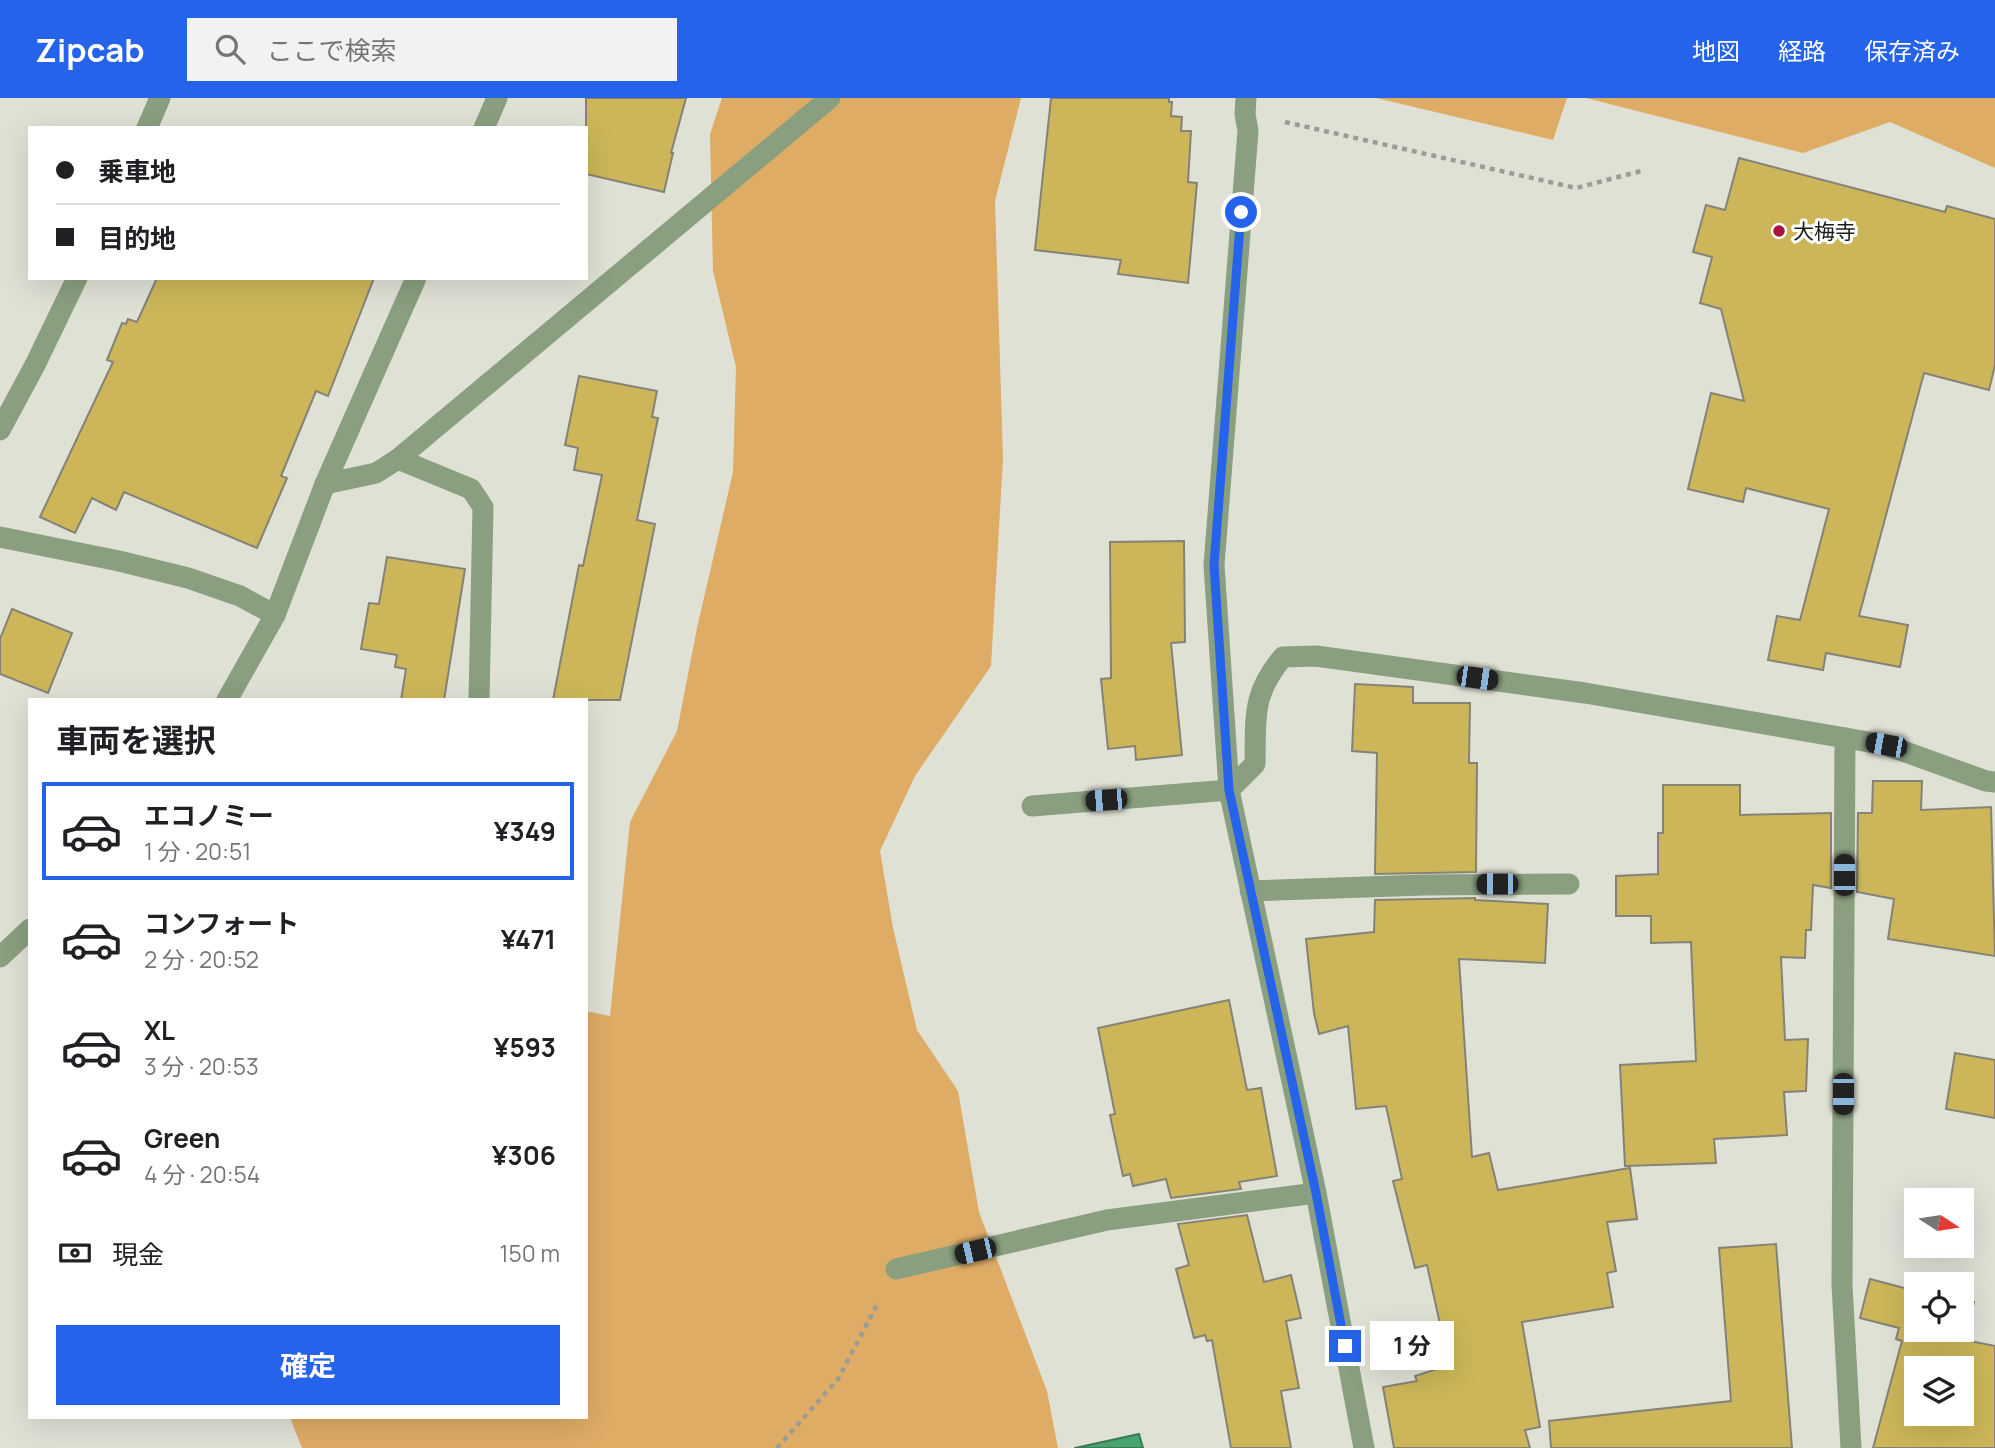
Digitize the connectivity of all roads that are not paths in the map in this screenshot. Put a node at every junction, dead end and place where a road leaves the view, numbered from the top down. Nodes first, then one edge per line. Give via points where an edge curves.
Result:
1 (160, 98) edge
2 (497, 98) edge
3 (830, 98) edge
4 (1245, 106) edge
5 (148, 126) edge
6 (485, 126) edge
7 (76, 280) edge
8 (415, 280) edge
9 (0, 430) edge
10 (398, 459) junction
11 (325, 484) junction
12 (0, 537) edge
13 (275, 615) junction
14 (228, 698) edge
15 (478, 698) edge
16 (1845, 738) junction
17 (1995, 782) edge
18 (1229, 790) junction
19 (1032, 806) dead end
20 (1569, 884) dead end
21 (1250, 891) junction
22 (28, 931) edge
23 (0, 957) edge
24 (1316, 1193) junction
25 (896, 1269) road end
26 (1364, 1448) edge
27 (1851, 1448) edge

1 - 5 street
2 - 6 street
3 - 10 street
4 - 18 street via 1248,131 1214,565
7 - 9 street
8 - 11 street
10 - 11 street via 376,472
10 - 15 street via 471,489 483,507
11 - 13 street
12 - 13 street via 188,578 240,596
13 - 14 street
16 - 17 street via 1886,745
16 - 18 street via 1585,694 1316,656 1283,657 1267,676 1256,705 1255,764
16 - 27 street via 1842,1285
18 - 19 street
18 - 21 street
20 - 21 street
21 - 24 street
22 - 23 street
24 - 25 street via 1107,1220
24 - 26 street

